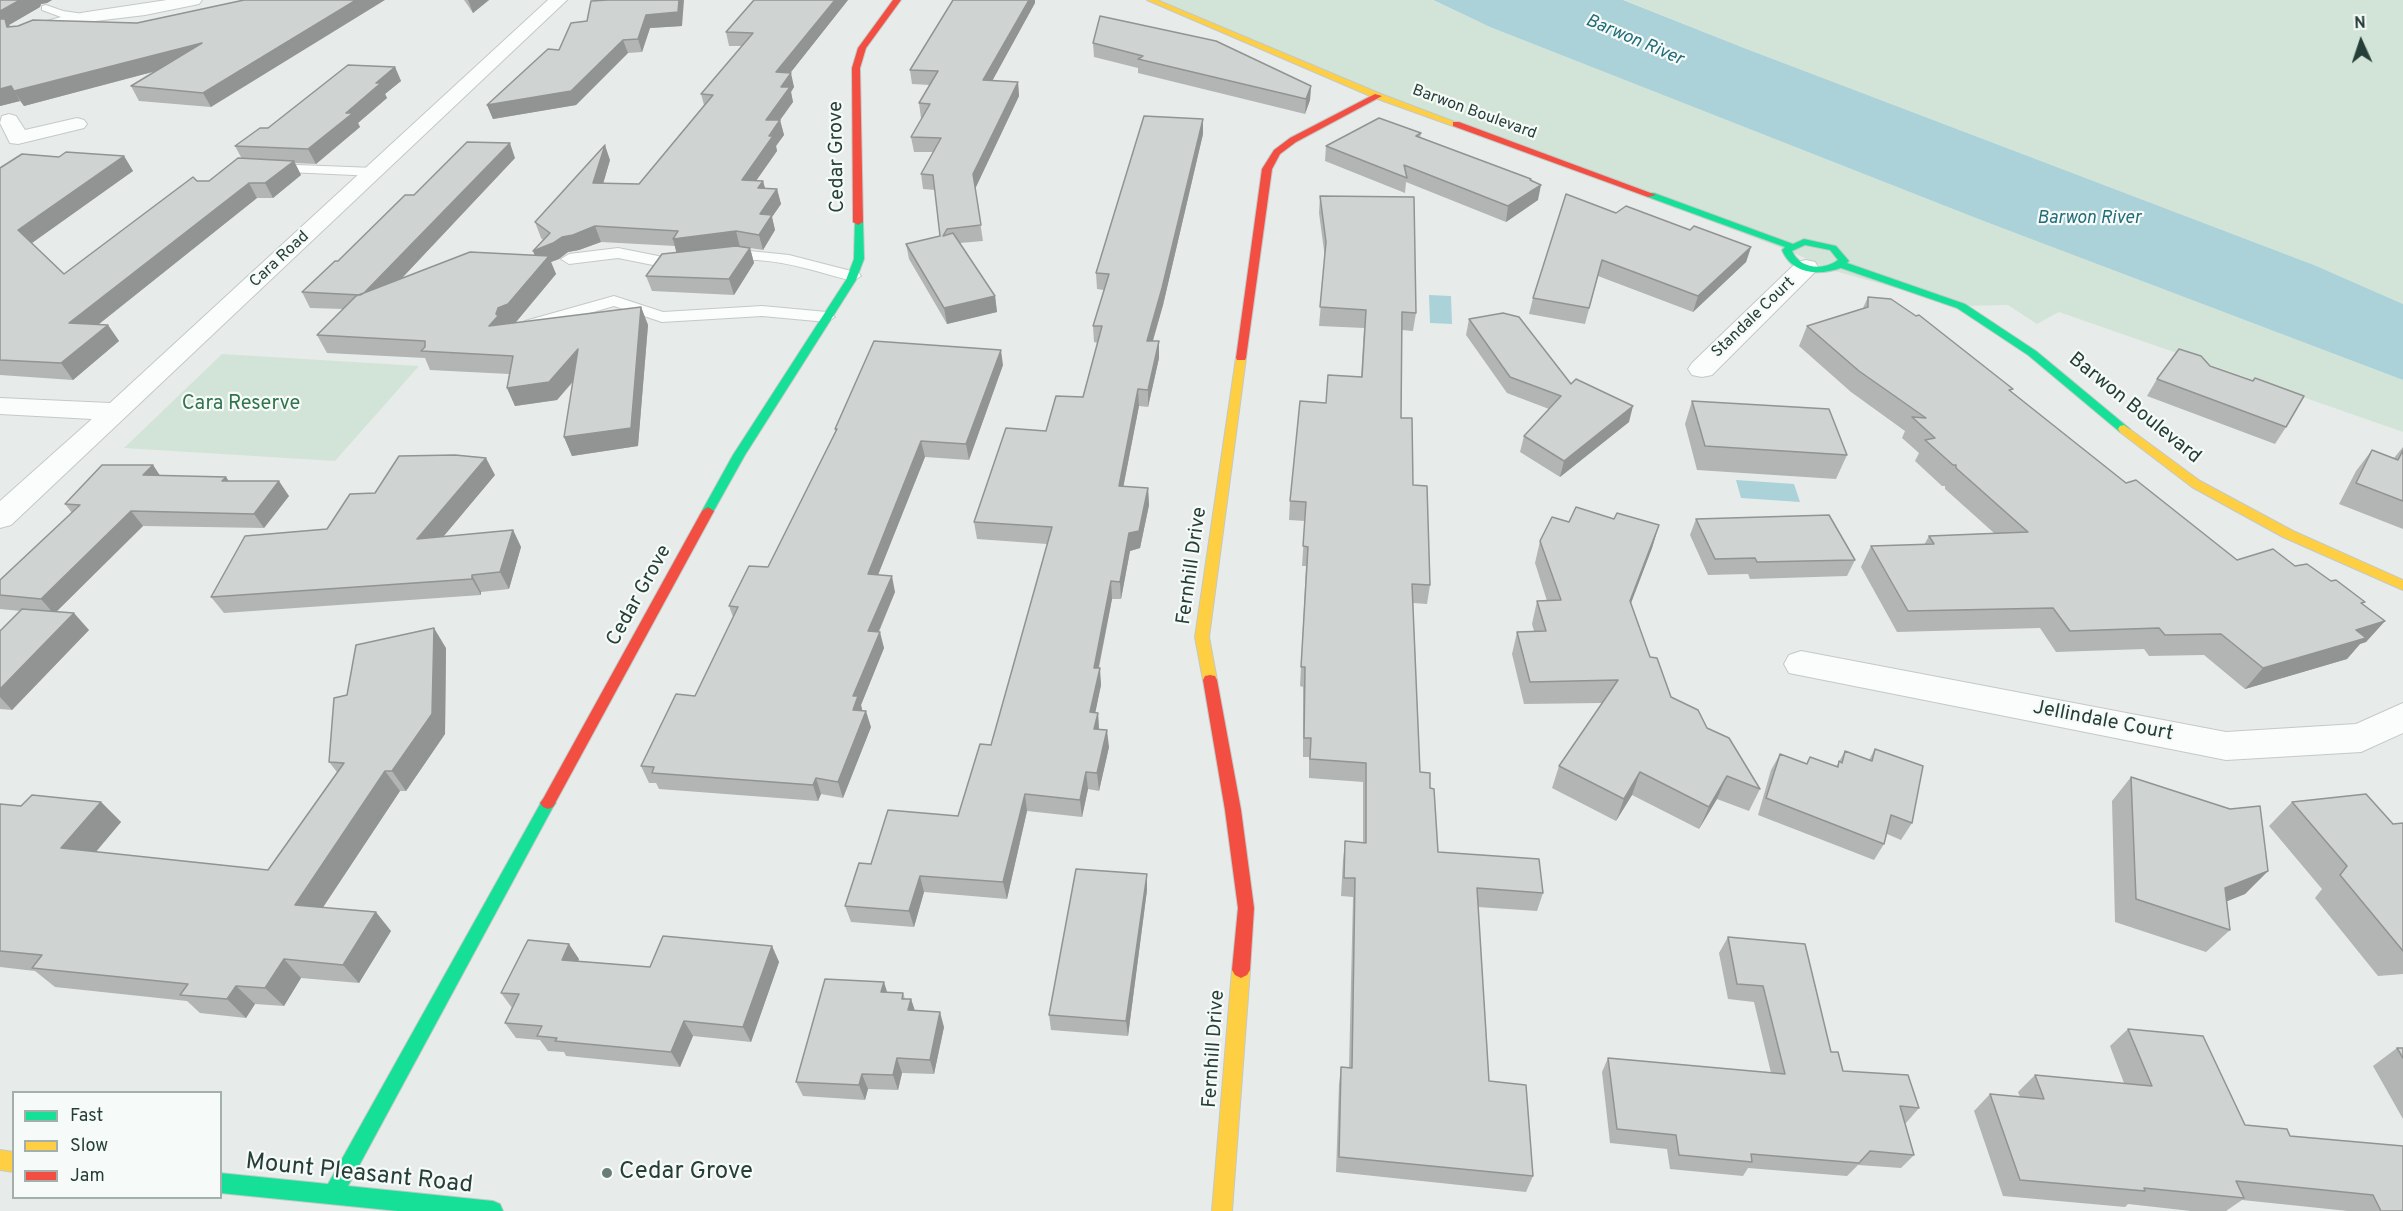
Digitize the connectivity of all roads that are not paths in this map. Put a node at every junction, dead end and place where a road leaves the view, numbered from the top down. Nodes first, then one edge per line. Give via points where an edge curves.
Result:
1 (193, 0) edge
2 (558, 0) edge
3 (897, 0) edge
4 (1151, 0) edge
5 (46, 8) dead end
6 (87, 17) junction
7 (20, 36) edge
8 (1378, 96) junction
9 (77, 124) dead end
10 (0, 150) edge
11 (253, 167) edge
12 (375, 172) junction
13 (1790, 246) junction
14 (569, 259) dead end
15 (1842, 265) junction
16 (1806, 267) junction
17 (853, 276) junction
18 (827, 317) junction
19 (514, 331) edge
20 (1702, 369) dead end
21 (0, 406) edge
22 (117, 412) junction
23 (0, 518) edge
24 (2403, 585) edge
25 (1801, 664) dead end
26 (2403, 717) edge
27 (222, 1183) edge
28 (333, 1194) junction
29 (493, 1211) edge
30 (1222, 1211) edge

1 - 6 street
2 - 12 street, Cara Road
3 - 17 street, Cedar Grove via 862,48 856,68 859,259
4 - 8 street, Barwon Boulevard
5 - 6 lane
6 - 7 lane via 54,22
8 - 13 street, Barwon Boulevard
8 - 30 street, Fernhill Drive via 1277,152 1267,169 1262,204 1202,637 1246,908
9 - 10 street via 14,129
11 - 12 lane
12 - 22 street, Cara Road
13 - 15 street via 1804,242 1832,248 1843,257
13 - 16 street via 1788,255
14 - 17 lane via 618,253 668,263 740,254 803,263
15 - 16 street via 1831,270
15 - 24 street, Barwon Boulevard via 1961,306 2032,353 2196,484 2288,534
16 - 20 street, Standale Court
17 - 18 street, Cedar Grove
18 - 19 lane via 762,311 662,316 614,301
18 - 28 street, Cedar Grove via 739,455
21 - 22 street
22 - 23 street, Cara Road
25 - 26 street, Jellindale Court via 2226,746 2361,738
27 - 28 street, Mount Pleasant Road
28 - 29 street, Mount Pleasant Road

